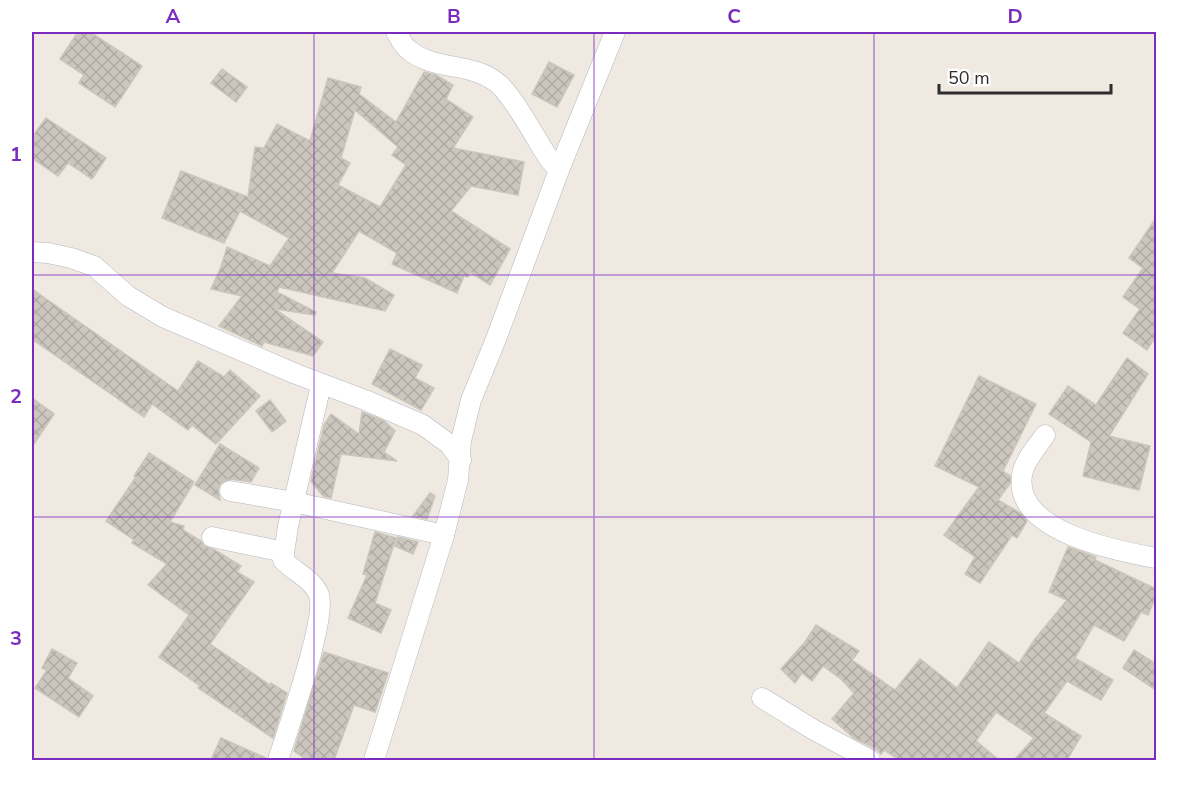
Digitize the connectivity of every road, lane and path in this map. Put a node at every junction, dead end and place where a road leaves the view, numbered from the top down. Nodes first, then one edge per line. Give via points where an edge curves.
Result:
1 (396, 32) edge
2 (615, 32) edge
3 (559, 170) junction
4 (32, 252) edge
5 (321, 385) junction
6 (1045, 435) dead end
7 (461, 460) junction
8 (231, 491) dead end
9 (294, 502) junction
10 (444, 535) junction
11 (212, 537) dead end
12 (284, 552) junction
13 (1156, 558) edge
14 (762, 698) dead end
15 (278, 760) edge
16 (374, 760) edge
17 (870, 760) edge

1 - 3 street via 414,54 440,64 472,69 498,83
2 - 3 street
3 - 7 street via 471,399 461,441
4 - 5 street via 94,266 128,296 163,317
5 - 7 street via 423,425 449,444
5 - 9 street
6 - 13 street via 1022,475 1027,502 1059,530 1117,551
7 - 10 street
8 - 9 street
9 - 10 street
9 - 12 street
10 - 16 street
11 - 12 street
12 - 15 street via 283,560 318,593 320,608
14 - 17 street

